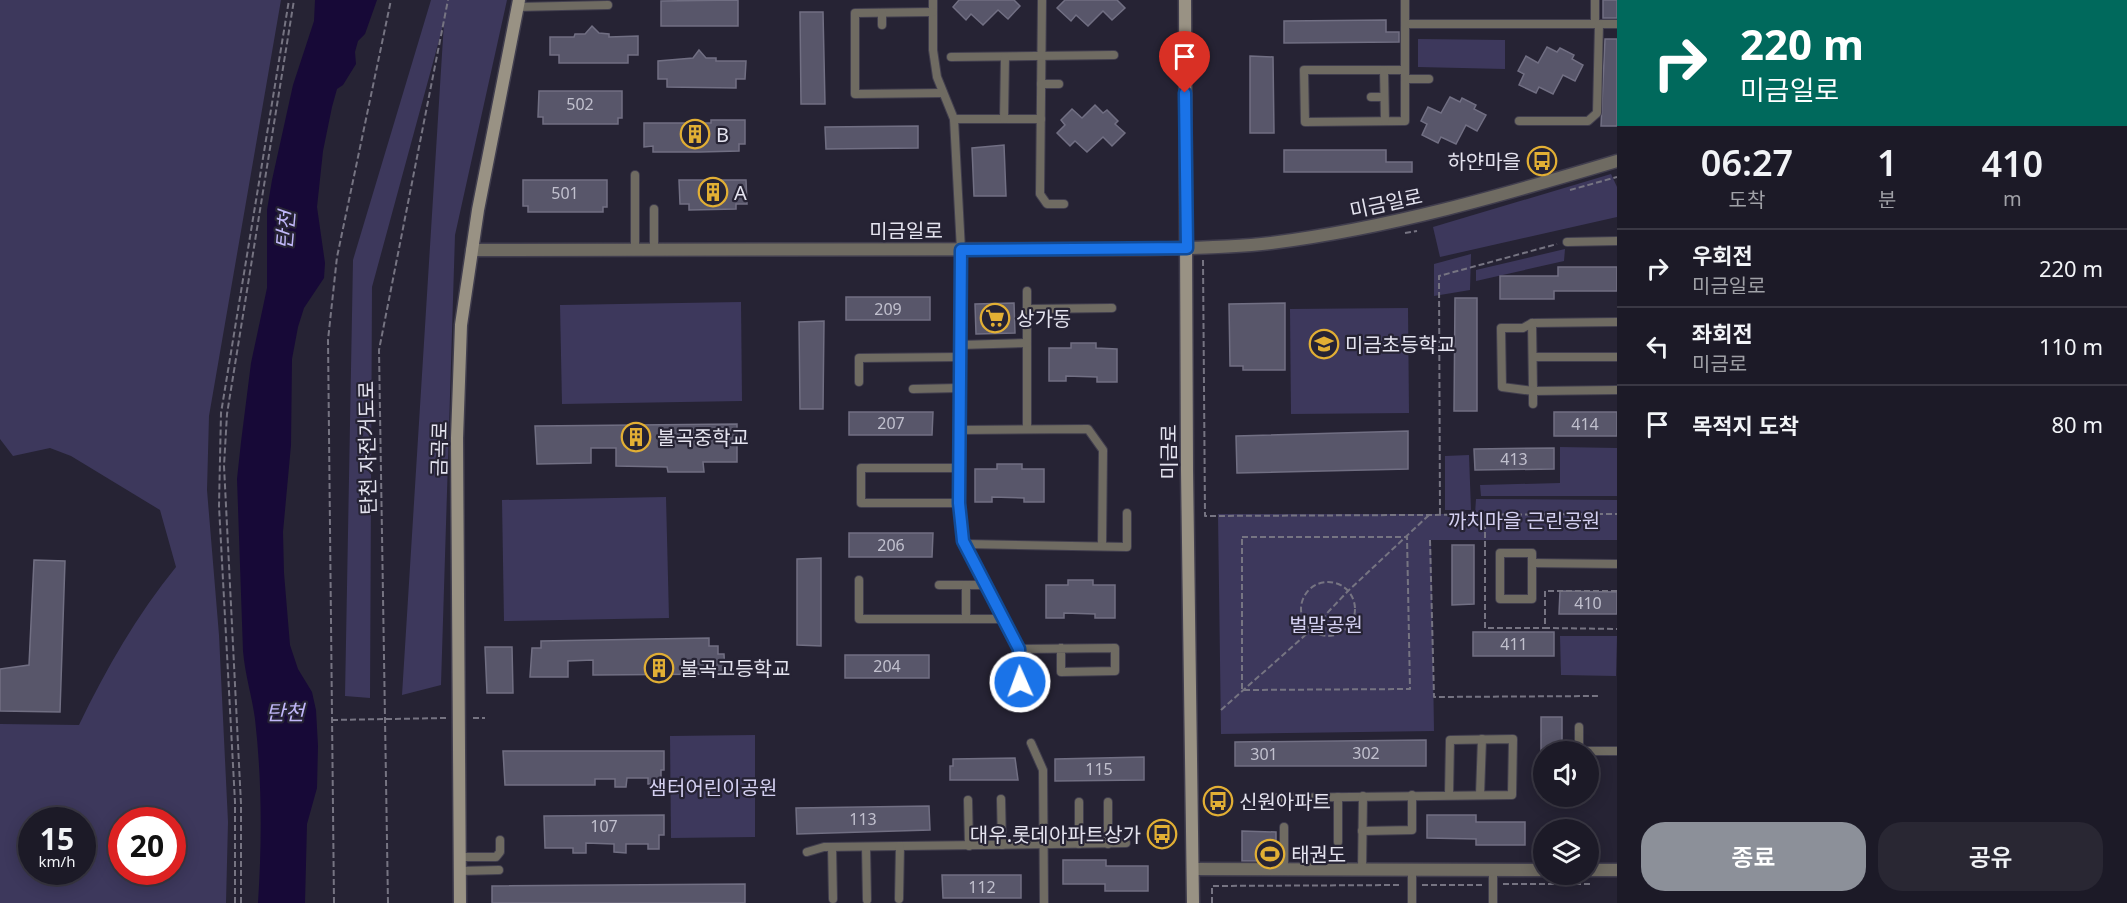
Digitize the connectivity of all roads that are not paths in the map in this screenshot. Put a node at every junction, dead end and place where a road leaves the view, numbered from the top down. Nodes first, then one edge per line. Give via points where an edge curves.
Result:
1 (933, 0) edge
2 (1042, 0) edge
3 (1185, 0) edge
4 (1405, 0) edge
5 (1595, 0) edge
6 (518, 4) edge
7 (608, 5) dead end
8 (933, 12) junction
9 (882, 13) junction
10 (1405, 24) junction
11 (1597, 24) junction
12 (1617, 24) edge
13 (882, 25) dead end
14 (1041, 56) junction
15 (1114, 56) dead end
16 (951, 57) dead end
17 (1005, 57) junction
18 (1383, 70) junction
19 (1405, 74) junction
20 (1429, 79) dead end
21 (1041, 84) junction
22 (1059, 84) dead end
23 (942, 93) junction
24 (1371, 97) dead end
25 (1384, 97) junction
26 (954, 119) junction
27 (1004, 119) junction
28 (1041, 119) junction
29 (1385, 121) junction
30 (1519, 122) dead end
31 (1617, 161) edge
32 (635, 175) dead end
33 (1064, 204) dead end
34 (654, 209) dead end
35 (1617, 241) edge
36 (1567, 242) road end
37 (1187, 248) junction
38 (472, 250) junction
39 (635, 250) junction
40 (654, 250) junction
41 (961, 250) junction
42 (1027, 291) dead end
43 (1112, 308) dead end
44 (1027, 309) junction
45 (1617, 322) edge
46 (1532, 323) junction
47 (1027, 343) junction
48 (960, 345) junction
49 (960, 357) junction
50 (1533, 357) junction
51 (1617, 357) edge
52 (859, 382) dead end
53 (960, 388) junction
54 (913, 389) dead end
55 (1617, 390) edge
56 (1533, 391) junction
57 (1533, 404) dead end
58 (1027, 429) junction
59 (959, 430) junction
60 (959, 468) junction
61 (959, 503) junction
62 (1127, 513) dead end
63 (965, 544) junction
64 (1102, 546) junction
65 (1532, 564) junction
66 (1617, 564) edge
67 (859, 580) dead end
68 (939, 585) dead end
69 (966, 585) junction
70 (986, 585) junction
71 (966, 619) junction
72 (1003, 619) junction
73 (1061, 648) junction
74 (1019, 649) junction
75 (1021, 699) dead end
76 (1580, 727) dead end
77 (1482, 740) junction
78 (1579, 741) edge
79 (1031, 743) dead end
80 (1599, 751) edge
81 (1617, 751) edge
82 (1412, 795) junction
83 (1449, 795) junction
84 (1480, 795) junction
85 (1363, 796) junction
86 (1338, 797) junction
87 (1265, 798) dead end
88 (1001, 799) dead end
89 (968, 800) dead end
90 (1079, 802) dead end
91 (1108, 802) dead end
92 (1284, 827) dead end
93 (1362, 831) junction
94 (500, 840) dead end
95 (1338, 842) dead end
96 (1126, 843) dead end
97 (1078, 844) junction
98 (1108, 844) junction
99 (1002, 845) junction
100 (1044, 845) junction
101 (900, 846) junction
102 (969, 846) junction
103 (832, 847) junction
104 (866, 847) junction
105 (807, 852) dead end
106 (459, 857) junction
107 (1193, 869) junction
108 (499, 870) dead end
109 (1412, 870) junction
110 (1493, 870) junction
111 (1533, 870) edge
112 (1599, 870) edge
113 (1617, 870) edge
114 (459, 871) junction
115 (1284, 871) junction
116 (1362, 871) junction
117 (833, 899) dead end
118 (899, 899) dead end
119 (867, 900) dead end
120 (459, 903) edge
121 (1044, 903) edge
122 (1193, 903) edge
123 (1412, 903) edge
124 (1493, 903) edge

1 - 8 lane
2 - 14 lane
3 - 37 main road, 미금로
4 - 10 lane
5 - 11 lane
6 - 7 lane
6 - 38 main road, 금곡로
8 - 9 lane
8 - 23 lane via 933,50
9 - 13 lane
9 - 23 lane via 855,13 855,94
10 - 11 lane
10 - 19 lane
11 - 12 lane
11 - 30 lane via 1597,113 1588,121
14 - 15 lane
14 - 17 lane
14 - 21 lane
16 - 17 lane
17 - 27 lane
18 - 19 lane
18 - 25 lane
18 - 29 lane via 1304,70 1305,122
19 - 20 lane
19 - 29 lane via 1405,121
21 - 22 lane
21 - 28 lane
23 - 26 lane
24 - 25 lane
25 - 29 lane
26 - 27 lane
26 - 41 lane
27 - 28 lane
28 - 33 lane via 1040,194 1047,204
31 - 37 street, 미금일로 via 1490,199 1375,226 1269,243
32 - 39 lane
34 - 40 lane
35 - 36 lane
37 - 41 street, 미금일로
37 - 107 main road, 미금로
38 - 39 street, 미금일로
38 - 106 main road, 금곡로 via 461,325 458,438
39 - 40 street, 미금일로
40 - 41 street, 미금일로
41 - 48 lane
42 - 44 lane
43 - 44 lane
44 - 47 lane
45 - 46 lane
46 - 50 lane
46 - 56 lane via 1523,328 1501,328 1501,364 1502,387
47 - 48 lane
47 - 58 lane
48 - 49 lane
49 - 52 lane via 859,358
49 - 53 lane
50 - 51 lane
50 - 56 lane
53 - 54 lane
53 - 59 lane
55 - 56 lane
56 - 57 lane
58 - 59 lane
58 - 64 lane via 1088,429 1102,450
59 - 60 lane
60 - 61 lane
60 - 61 lane via 861,468 861,503
61 - 63 lane
62 - 64 lane via 1127,547
63 - 64 lane
63 - 70 lane
65 - 65 lane via 1532,553 1500,553 1500,599 1532,599
65 - 66 lane
67 - 71 lane via 859,619
68 - 69 lane
69 - 70 lane
69 - 71 lane
70 - 72 lane
71 - 72 lane
72 - 74 lane
73 - 73 lane via 1115,648 1115,671 1061,672
73 - 74 lane
74 - 75 lane
76 - 78 lane
77 - 83 lane via 1450,740
77 - 84 lane
77 - 84 lane via 1513,739 1512,795
79 - 100 lane via 1043,770
80 - 81 lane
82 - 83 lane
82 - 85 lane
82 - 93 lane via 1412,830
83 - 84 lane
85 - 86 lane
85 - 93 lane
86 - 87 lane via 1310,801
86 - 95 lane
88 - 99 lane
89 - 102 lane
90 - 97 lane
91 - 98 lane
92 - 115 lane
93 - 116 lane
94 - 106 lane via 496,857
96 - 98 lane
97 - 98 lane
97 - 100 lane
99 - 100 lane
99 - 102 lane
100 - 121 lane
101 - 102 lane
101 - 104 lane
101 - 118 lane
103 - 104 lane
103 - 105 lane
103 - 117 lane
104 - 119 lane
106 - 114 main road, 금곡로
107 - 115 street
107 - 122 main road, 미금로
108 - 114 lane
109 - 110 street
109 - 116 street
109 - 123 lane
110 - 111 street
110 - 124 lane
112 - 113 street
114 - 120 main road, 금곡로
115 - 116 street

